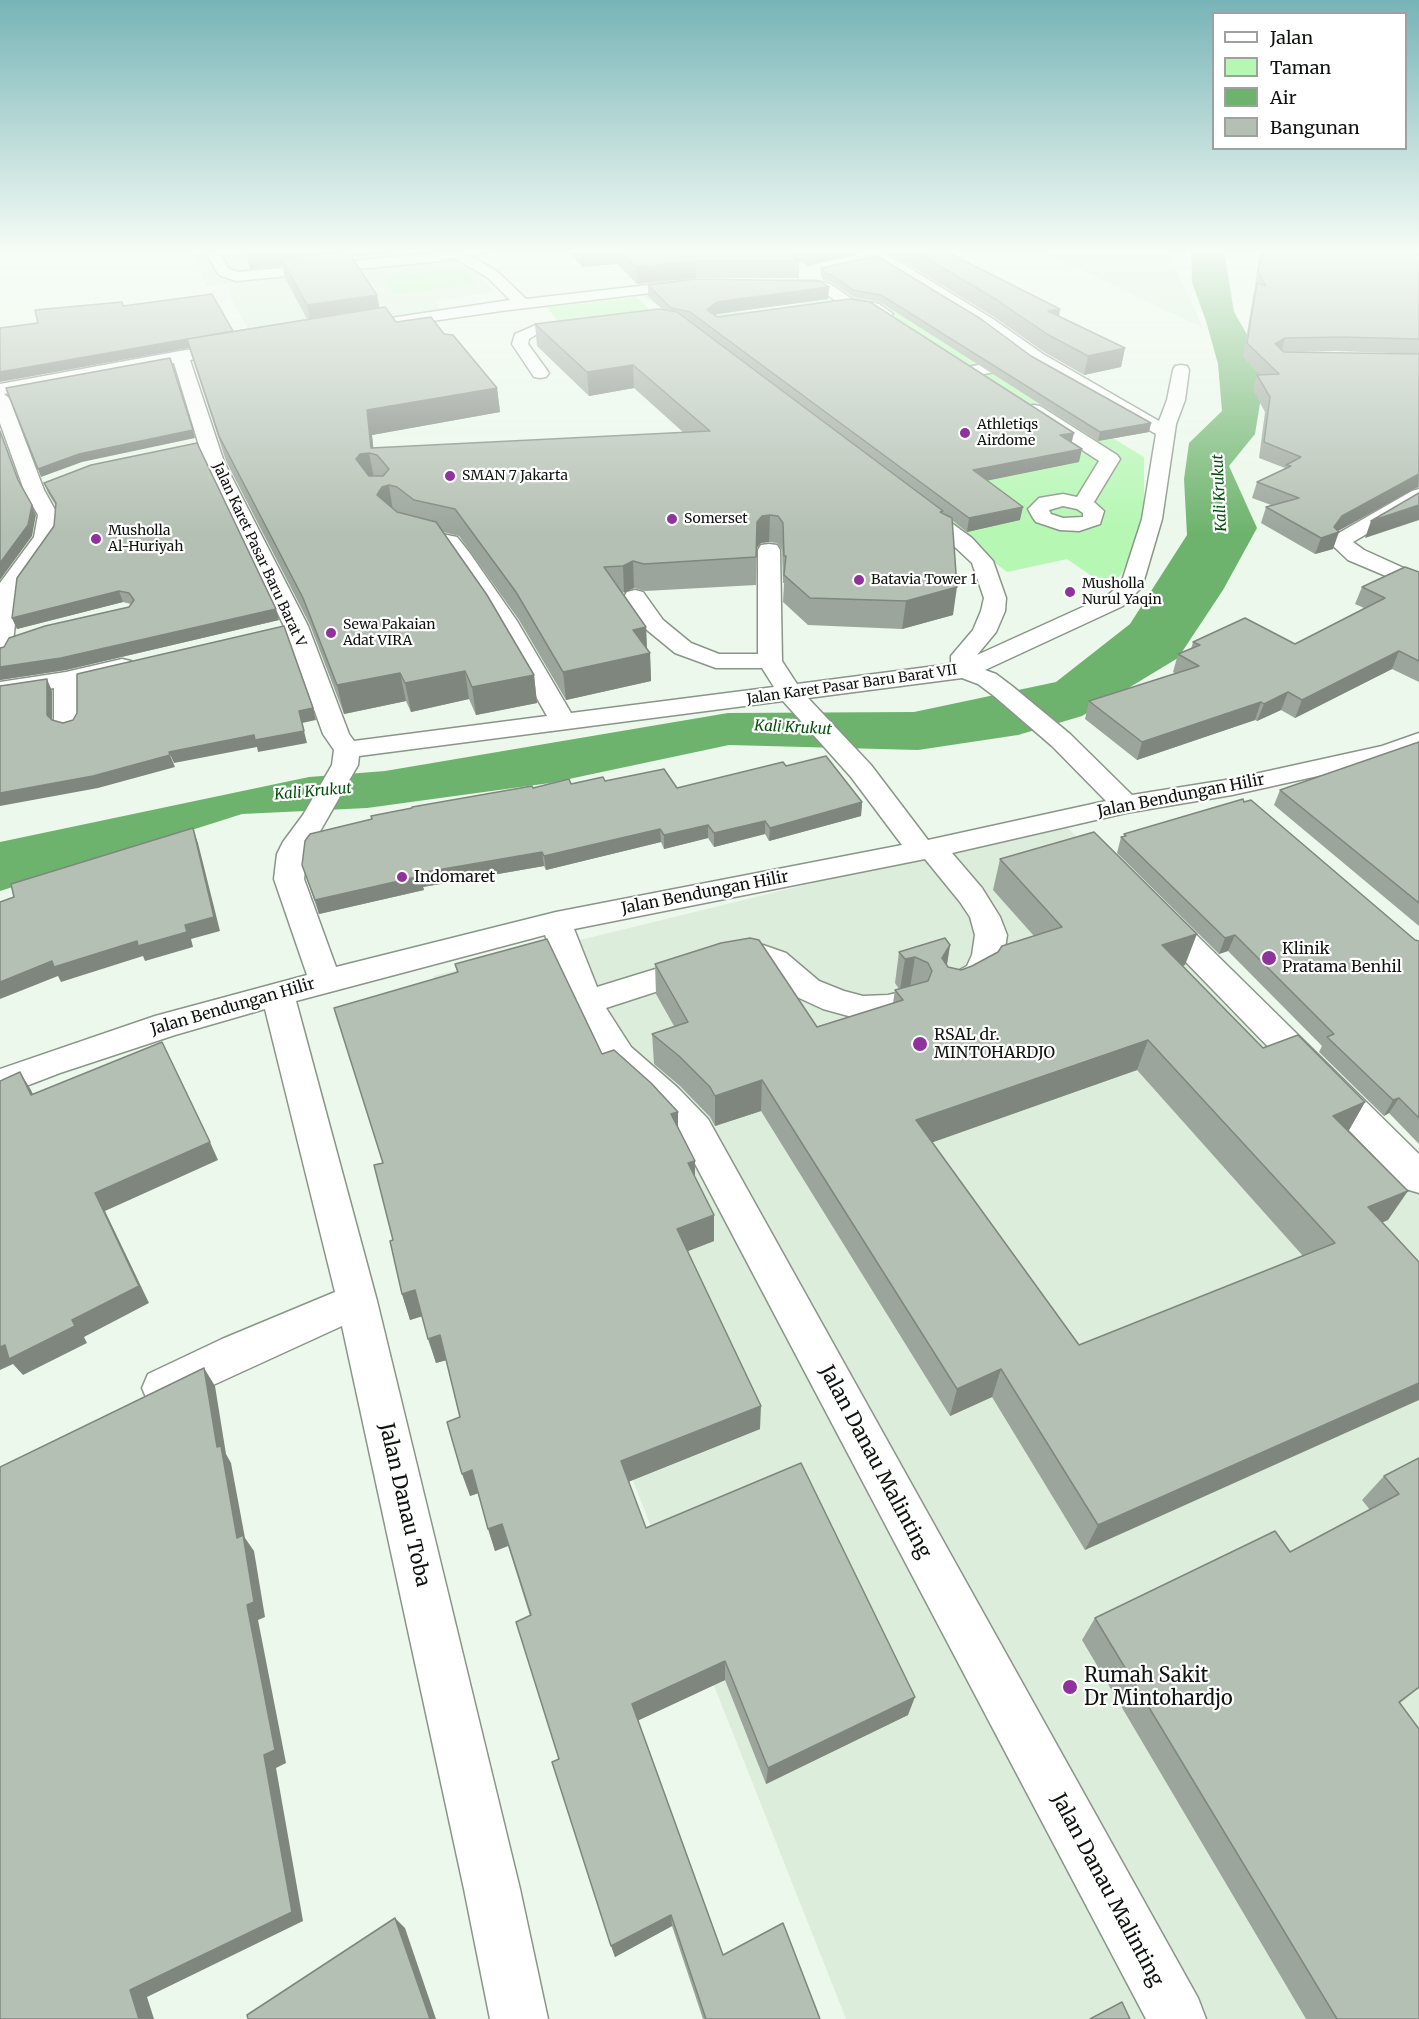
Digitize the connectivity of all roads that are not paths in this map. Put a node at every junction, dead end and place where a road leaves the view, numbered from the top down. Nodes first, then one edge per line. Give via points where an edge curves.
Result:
1 (520, 344) edge
2 (1018, 344) edge
3 (248, 345) edge
4 (180, 356) junction
5 (1181, 370) dead end
6 (540, 373) dead end
7 (1043, 382) edge
8 (992, 383) edge
9 (0, 389) edge
10 (0, 398) edge
11 (1052, 404) edge
12 (1167, 432) junction
13 (208, 444) junction
14 (184, 449) edge
15 (899, 493) edge
16 (1419, 495) edge
17 (1083, 504) dead end
18 (402, 526) edge
19 (769, 550) edge
20 (1419, 583) edge
21 (4, 588) edge
22 (635, 597) edge
23 (11, 640) edge
24 (0, 651) edge
25 (770, 661) junction
26 (142, 662) edge
27 (964, 670) junction
28 (66, 679) junction
29 (0, 689) edge
30 (794, 699) junction
31 (563, 722) junction
32 (67, 725) edge
33 (1407, 746) edge
34 (346, 758) junction
35 (1419, 765) edge
36 (1232, 787) junction
37 (1126, 805) junction
38 (1262, 813) edge
39 (1064, 819) junction
40 (1088, 844) edge
41 (926, 848) junction
42 (1137, 894) edge
43 (556, 922) junction
44 (325, 981) junction
45 (954, 987) edge
46 (278, 994) junction
47 (586, 1002) junction
48 (909, 1002) edge
49 (0, 1083) edge
50 (1419, 1178) edge
51 (357, 1301) junction
52 (129, 1405) edge
53 (519, 2019) edge
54 (1177, 2019) edge

1 - 6 street
2 - 12 street
3 - 4 street
4 - 9 street
4 - 13 street, Jalan Karet Pasar Baru Barat V
5 - 12 street, Jalan Karet Pasar Baru Barat VII
7 - 8 street via 1013,364 968,367
10 - 21 street via 42,486 48,515 45,537
11 - 17 street via 1026,405 1110,459
12 - 27 street, Jalan Karet Pasar Baru Barat VII via 1152,519 1131,587 1115,601
13 - 14 street
13 - 34 street, Jalan Karet Pasar Baru Barat V via 285,628
15 - 27 street via 964,543 982,561 991,585 993,611 984,632 963,656
16 - 20 street via 1341,543 1356,555
18 - 31 street via 410,533 449,542 506,621
19 - 25 street
21 - 23 street
22 - 25 street via 655,625 683,648 716,661
23 - 24 street
25 - 30 street
26 - 28 street
27 - 30 street, Jalan Karet Pasar Baru Barat VII
27 - 37 street via 1003,691 1061,740
28 - 29 street
28 - 32 street
30 - 31 street, Jalan Karet Pasar Baru Barat VII
30 - 41 street
31 - 34 street, Jalan Karet Pasar Baru Barat VII
33 - 35 street
33 - 36 street, Jalan Bendungan Hilir
34 - 44 street via 315,818 297,842 289,879
36 - 37 street, Jalan Bendungan Hilir
36 - 38 street
37 - 39 street, Jalan Bendungan Hilir
39 - 40 street
39 - 41 street, Jalan Bendungan Hilir
41 - 43 street, Jalan Bendungan Hilir
41 - 45 street via 971,895 991,935 980,973
42 - 50 street
43 - 44 street, Jalan Bendungan Hilir
43 - 47 street, Jalan Danau Malinting
44 - 46 street, Jalan Bendungan Hilir
46 - 49 street, Jalan Bendungan Hilir via 48,1064
46 - 51 street, Jalan Danau Toba
47 - 48 street via 717,961 749,955 775,961 808,989 835,1001 862,1008
47 - 54 street, Jalan Danau Malinting via 620,1056 695,1129
51 - 52 street via 237,1352
51 - 53 street, Jalan Danau Toba

